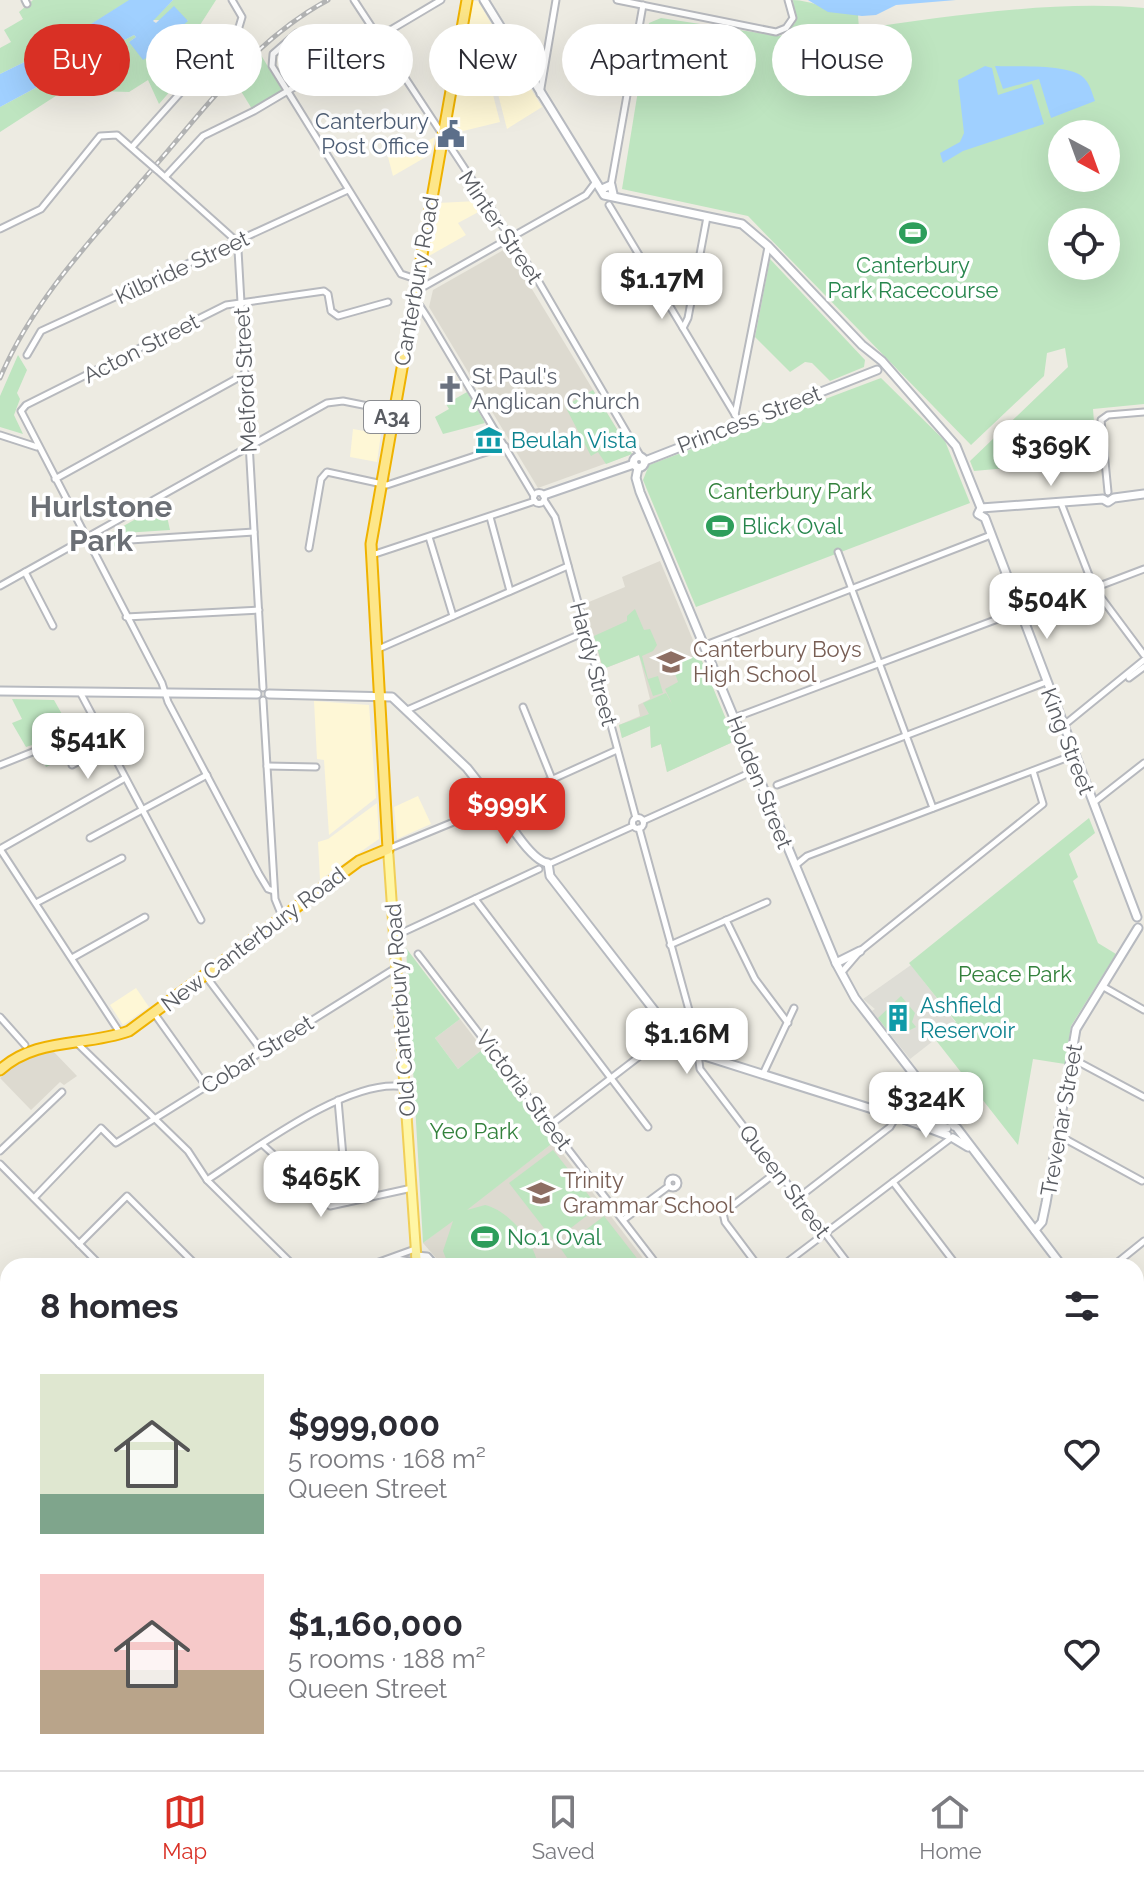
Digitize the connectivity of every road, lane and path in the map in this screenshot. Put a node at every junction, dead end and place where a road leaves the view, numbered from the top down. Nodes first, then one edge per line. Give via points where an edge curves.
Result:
1 (232, 0) edge
2 (354, 0) edge
3 (441, 0) edge
4 (467, 0) edge
5 (484, 0) edge
6 (556, 0) edge
7 (617, 0) edge
8 (788, 0) edge
9 (643, 5) junction
10 (369, 24) edge
11 (401, 24) edge
12 (463, 24) edge
13 (498, 24) edge
14 (278, 51) edge
15 (546, 55) edge
16 (278, 74) edge
17 (413, 92) edge
18 (278, 96) edge
19 (290, 96) edge
20 (449, 96) edge
21 (541, 96) edge
22 (442, 137) junction
23 (132, 147) junction
24 (166, 176) junction
25 (595, 183) junction
26 (611, 185) junction
27 (602, 189) junction
28 (348, 190) junction
29 (613, 194) junction
30 (609, 205) dead end
31 (707, 216) junction
32 (0, 229) edge
33 (509, 241) junction
34 (236, 243) junction
35 (768, 246) junction
36 (416, 279) junction
37 (415, 291) junction
38 (241, 301) junction
39 (388, 302) dead end
40 (412, 304) junction
41 (683, 328) junction
42 (27, 355) dead end
43 (878, 365) junction
44 (245, 374) junction
45 (393, 411) junction
46 (1144, 412) edge
47 (735, 415) junction
48 (740, 423) junction
49 (0, 435) edge
50 (249, 446) junction
51 (505, 446) junction
52 (38, 448) junction
53 (643, 459) junction
54 (636, 466) junction
55 (55, 479) junction
56 (381, 483) junction
57 (1144, 494) edge
58 (1108, 496) junction
59 (539, 498) junction
60 (1061, 503) junction
61 (985, 512) junction
62 (490, 517) junction
63 (254, 532) junction
64 (991, 535) junction
65 (429, 537) junction
66 (85, 539) junction
67 (130, 540) dead end
68 (309, 548) dead end
69 (838, 552) dead end
70 (370, 555) junction
71 (568, 566) junction
72 (1144, 569) edge
73 (25, 572) junction
74 (0, 586) edge
75 (1094, 588) junction
76 (850, 589) junction
77 (510, 591) junction
78 (259, 610) junction
79 (1019, 611) junction
80 (453, 616) junction
81 (126, 617) junction
82 (53, 626) dead end
83 (585, 632) junction
84 (703, 646) junction
85 (375, 651) junction
86 (1144, 658) edge
87 (878, 663) junction
88 (1144, 667) edge
89 (1046, 682) junction
90 (1111, 689) junction
91 (0, 691) edge
92 (80, 692) junction
93 (165, 693) junction
94 (263, 694) junction
95 (378, 695) junction
96 (523, 707) dead end
97 (407, 710) junction
98 (734, 718) junction
99 (1062, 726) junction
100 (905, 735) junction
101 (108, 745) junction
102 (617, 750) junction
103 (35, 751) dead end
104 (1074, 755) junction
105 (1144, 763) edge
106 (0, 765) edge
107 (72, 765) dead end
108 (267, 766) junction
109 (316, 767) dead end
110 (756, 770) junction
111 (1033, 771) junction
112 (207, 775) junction
113 (125, 778) junction
114 (552, 779) junction
115 (777, 785) dead end
116 (1092, 803) junction
117 (495, 804) junction
118 (933, 808) junction
119 (142, 810) junction
120 (636, 818) junction
121 (643, 821) junction
122 (636, 827) junction
123 (90, 838) dead end
124 (0, 849) edge
125 (388, 849) junction
126 (122, 858) dead end
127 (544, 866) junction
128 (795, 866) junction
129 (273, 870) junction
130 (259, 874) junction
131 (274, 889) junction
132 (475, 899) junction
133 (767, 902) dead end
134 (36, 903) junction
135 (145, 917) dead end
136 (283, 917) junction
137 (1140, 917) edge
138 (201, 920) dead end
139 (726, 920) junction
140 (1141, 927) edge
141 (395, 936) junction
142 (670, 945) junction
143 (860, 951) joint
144 (418, 954) dead end
145 (72, 958) junction
146 (398, 967) junction
147 (840, 968) junction
148 (205, 975) junction
149 (1102, 986) junction
150 (794, 1008) dead end
151 (1144, 1010) edge
152 (154, 1013) junction
153 (0, 1017) edge
154 (788, 1023) junction
155 (695, 1032) junction
156 (120, 1033) junction
157 (674, 1035) junction
158 (77, 1043) junction
159 (25, 1045) junction
160 (262, 1051) junction
161 (698, 1055) junction
162 (1071, 1058) junction
163 (0, 1064) edge
164 (0, 1070) edge
165 (763, 1075) junction
166 (611, 1079) junction
167 (206, 1086) junction
168 (405, 1087) junction
169 (62, 1092) dead end
170 (1144, 1097) edge
171 (338, 1100) junction
172 (900, 1118) junction
173 (154, 1119) junction
174 (550, 1125) junction
175 (648, 1127) dead end
176 (951, 1131) junction
177 (1058, 1135) junction
178 (262, 1144) junction
179 (0, 1151) edge
180 (0, 1164) edge
181 (778, 1171) junction
182 (207, 1180) junction
183 (1142, 1181) dead end
184 (893, 1182) junction
185 (669, 1186) dead end
186 (412, 1188) junction
187 (34, 1198) junction
188 (798, 1198) junction
189 (347, 1202) junction
190 (623, 1220) junction
191 (1035, 1230) junction
192 (825, 1233) junction
193 (1144, 1241) edge
194 (79, 1244) junction
195 (93, 1258) edge
196 (189, 1258) edge
197 (286, 1258) edge
198 (417, 1258) edge
199 (652, 1258) edge
200 (752, 1258) edge
201 (792, 1258) edge
202 (844, 1258) edge
203 (951, 1258) edge
204 (1056, 1258) edge
205 (1123, 1258) edge

1 - 23 street via 241,14 239,27
2 - 10 street, Minter Street
3 - 11 street
4 - 12 highway, Canterbury Road / A34
5 - 13 street
6 - 15 street
7 - 9 street
8 - 9 street via 793,18 776,32
9 - 26 street
14 - 16 street via 270,58
17 - 22 street, Minter Street
18 - 24 street via 203,136
19 - 28 street
20 - 22 highway, Canterbury Road / A34
21 - 25 street
22 - 33 street, Minter Street
22 - 36 highway, Canterbury Road / A34
23 - 24 street, bridge
23 - 32 street via 117,135 94,142 41,209
24 - 34 street
25 - 27 street
25 - 33 street via 586,195
26 - 27 street
26 - 29 street
27 - 29 street, King Street via 606,196
28 - 34 street, Kilbride Street
28 - 36 street via 401,274
29 - 31 street, King Street
30 - 41 street
31 - 35 street, King Street via 742,224
31 - 41 street
33 - 37 street
33 - 53 street, Minter Street
34 - 38 street, Melford Street
34 - 42 street, Kilbride Street via 41,331
35 - 43 street, King Street
35 - 47 street
36 - 37 highway, Canterbury Road / A34
37 - 40 highway, Canterbury Road / A34
38 - 39 street, Acton Street via 324,291 332,314 338,316
38 - 44 street, Melford Street
38 - 52 street, Acton Street via 22,407
40 - 45 highway, Canterbury Road / A34
40 - 51 street via 420,306
41 - 47 street
43 - 48 street, Princess Street
43 - 61 street, King Street via 954,442
44 - 50 street, Melford Street
44 - 55 street
45 - 50 street via 330,402
45 - 56 highway, Canterbury Road / A34
46 - 58 street via 1101,420
47 - 48 street
48 - 53 street, Princess Street
49 - 52 street
50 - 63 street, Melford Street
50 - 66 street
51 - 56 street
51 - 59 street
52 - 55 street
53 - 54 street
54 - 59 street
54 - 84 street, Holden Street via 640,492
55 - 66 street
56 - 68 street via 337,471 324,474
56 - 70 highway, Canterbury Road / A34
57 - 58 street
58 - 60 street
59 - 62 street
59 - 71 street, Hardy Street via 550,511
60 - 61 street
60 - 75 street
61 - 64 street, King Street
62 - 65 street
62 - 77 street
63 - 67 street
63 - 78 street, Melford Street
64 - 76 street
64 - 79 street, King Street
65 - 70 street
65 - 80 street
66 - 73 street
66 - 81 street
69 - 76 street
70 - 85 highway, Canterbury Road / A34
71 - 77 street
71 - 83 street, Hardy Street
72 - 75 street
73 - 74 street
73 - 82 street
75 - 86 street
76 - 84 street
76 - 87 street
77 - 80 street
78 - 81 street
78 - 94 street, Melford Street
79 - 87 street
79 - 89 street, King Street
80 - 85 street
81 - 93 street
83 - 97 street
83 - 102 street, Hardy Street
84 - 98 street, Holden Street
85 - 95 highway, Canterbury Road / A34
86 - 90 street
87 - 98 street
87 - 100 street
88 - 90 street
89 - 99 street, King Street
89 - 100 street
90 - 99 street
91 - 92 street
92 - 93 street
92 - 101 street
93 - 94 street
93 - 112 street
94 - 95 street
94 - 108 street, Melford Street
95 - 97 street, Queen Street via 390,695
95 - 125 highway, Canterbury Road / A34
96 - 114 street
97 - 117 street, Queen Street via 467,768
98 - 110 street, Holden Street
99 - 104 street, King Street
100 - 115 street
100 - 118 street
101 - 107 street
101 - 113 street
102 - 114 street
102 - 120 street, Hardy Street
103 - 106 street
104 - 111 street
104 - 116 street, King Street
105 - 116 street
108 - 109 street
108 - 129 street, Melford Street
110 - 121 street
110 - 128 street, Holden Street
111 - 118 street
111 - 143 street via 1043,804
112 - 119 street
112 - 130 street
113 - 119 street
113 - 124 street
114 - 117 street
116 - 137 street, King Street
117 - 125 street
117 - 127 street, Queen Street
118 - 128 street via 807,856
119 - 123 street
119 - 138 street
120 - 121 street
120 - 122 street
121 - 122 street
122 - 127 street
122 - 142 street
124 - 134 street
125 - 136 highway, New Canterbury Road via 359,861
125 - 141 main road, Old Canterbury Road
126 - 134 street
127 - 132 street
127 - 157 street, Queen Street
128 - 147 street, Holden Street
129 - 130 street
129 - 131 street, Melford Street
130 - 131 street
131 - 136 street, Melford Street
132 - 141 street
132 - 166 street
133 - 139 street
134 - 145 street
135 - 145 street
136 - 148 highway, New Canterbury Road
137 - 140 street, King Street via 1135,923
139 - 142 street
139 - 154 street via 755,979
140 - 149 street, Trevenar Street
141 - 146 main road, Old Canterbury Road
142 - 155 street
143 - 147 street
144 - 174 street, Victoria Street
145 - 156 street
146 - 160 street, Cobar Street
146 - 168 main road, Old Canterbury Road
147 - 176 street, Holden Street via 852,1000
148 - 152 highway, New Canterbury Road
148 - 160 street
149 - 151 street
149 - 162 street, Trevenar Street via 1076,1029
150 - 154 street
152 - 156 highway, New Canterbury Road
152 - 167 street
153 - 159 street
154 - 165 street
155 - 157 street via 688,1039
155 - 161 street
156 - 158 highway, New Canterbury Road
156 - 159 highway, New Canterbury Road
157 - 161 street, Queen Street
157 - 166 street
158 - 164 highway, New Canterbury Road via 26,1050
158 - 173 street
159 - 163 highway
160 - 167 street, Cobar Street
161 - 165 street
161 - 181 street, Queen Street via 701,1071
162 - 170 street
162 - 177 street, Trevenar Street
165 - 172 street
166 - 174 street
166 - 175 street
167 - 173 street, Cobar Street
168 - 171 street
168 - 186 main road, Old Canterbury Road
169 - 179 street
171 - 178 street
171 - 189 street
172 - 176 street
172 - 188 street
173 - 182 street via 188,1151
173 - 187 street, Cobar Street via 116,1143 101,1128
174 - 190 street, Victoria Street
176 - 184 street via 941,1146
176 - 191 street, Holden Street
177 - 183 street
177 - 191 street, Trevenar Street via 1043,1218
178 - 182 street
178 - 189 street via 326,1205
180 - 187 street
181 - 188 street, Queen Street
181 - 200 street via 723,1213
182 - 197 street
184 - 192 street
184 - 203 street
185 - 190 street
186 - 189 street
186 - 198 main road, Old Canterbury Road
187 - 194 street
188 - 192 street, Queen Street
190 - 199 street, Victoria Street
191 - 204 street, Holden Street
192 - 201 street
192 - 202 street, Queen Street
193 - 205 street
194 - 195 street
194 - 196 street via 127,1196

